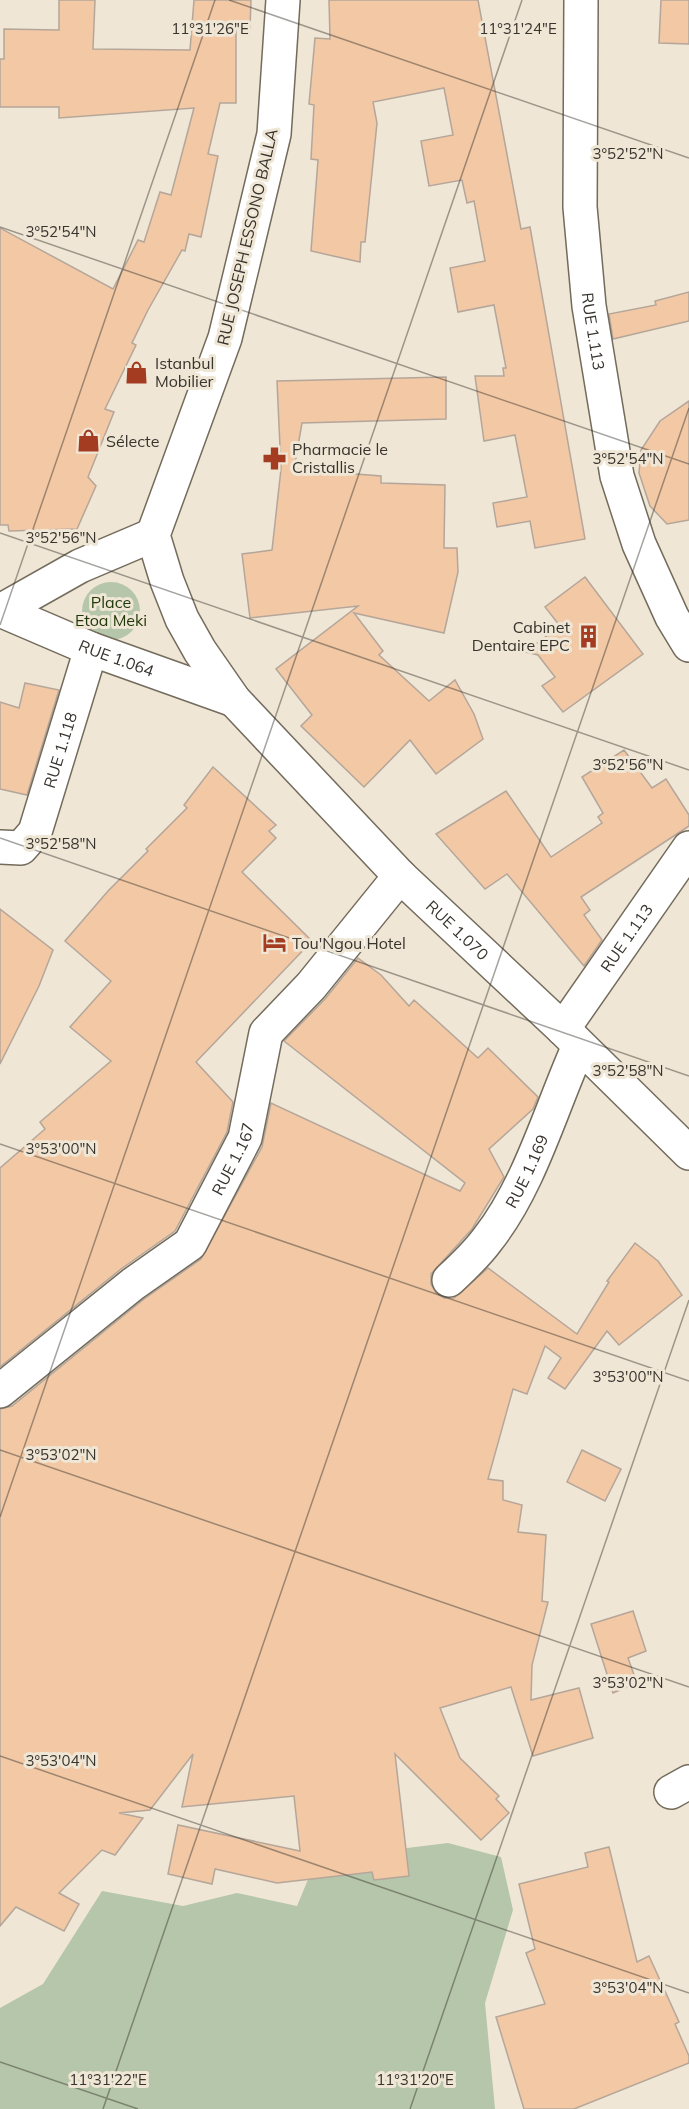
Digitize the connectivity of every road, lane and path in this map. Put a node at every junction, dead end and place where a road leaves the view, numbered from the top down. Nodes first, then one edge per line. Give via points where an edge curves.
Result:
1 (283, 0) edge
2 (581, 0) edge
3 (153, 535) junction
4 (1, 610) edge
5 (689, 645) edge
6 (91, 649) junction
7 (234, 700) junction
8 (10, 848) edge
9 (689, 848) edge
10 (400, 876) junction
11 (571, 1037) junction
12 (689, 1153) edge
13 (449, 1280) dead end
14 (0, 1391) edge

1 - 3 street, RUE JOSEPH ESSONO BALLA via 274,134 225,338
2 - 5 street, RUE 1.113 via 580,207 589,306 617,476 639,544
3 - 4 street via 80,566
3 - 7 street via 182,619
4 - 6 street, RUE 1.064
6 - 7 street, RUE 1.064
6 - 8 street, RUE 1.118 via 35,832
7 - 10 street, RUE 1.070
9 - 11 street, RUE 1.113
10 - 11 street, RUE 1.070
10 - 14 street, RUE 1.167 via 311,986 266,1034 245,1138 190,1244
11 - 12 street, RUE 1.070
11 - 13 street, RUE 1.169 via 527,1168 500,1222

